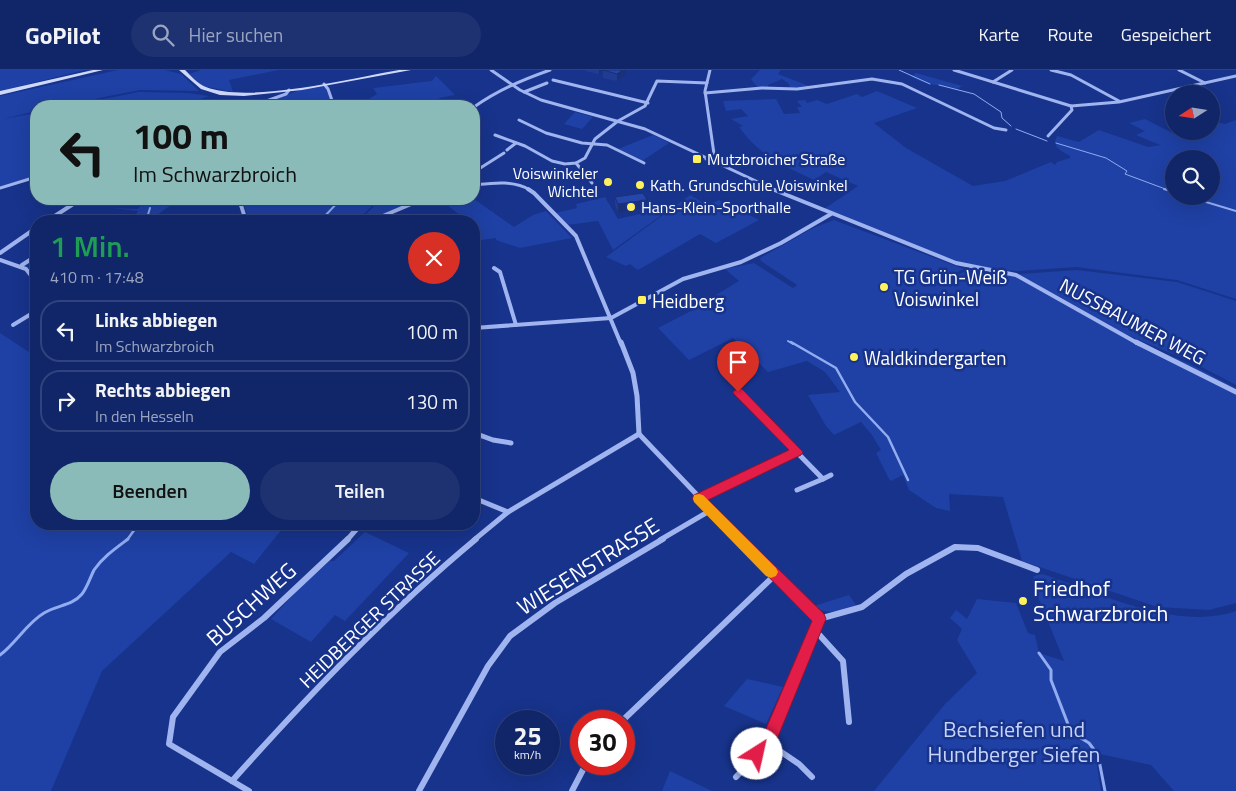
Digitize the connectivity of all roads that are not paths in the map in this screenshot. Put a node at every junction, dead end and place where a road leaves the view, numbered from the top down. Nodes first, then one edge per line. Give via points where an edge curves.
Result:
1 (100, 70) edge
2 (182, 70) edge
3 (403, 70) edge
4 (408, 70) edge
5 (490, 70) edge
6 (550, 70) edge
7 (710, 70) edge
8 (954, 70) edge
9 (1012, 70) edge
10 (1051, 70) edge
11 (1179, 70) edge
12 (1236, 76) edge
13 (553, 80) dead end
14 (993, 82) junction
15 (547, 83) dead end
16 (707, 83) junction
17 (1206, 83) junction
18 (324, 84) junction
19 (512, 84) junction
20 (1196, 85) edge
21 (289, 90) junction
22 (1165, 91) edge
23 (524, 92) junction
24 (0, 93) edge
25 (705, 93) junction
26 (269, 100) edge
27 (332, 100) edge
28 (1119, 102) junction
29 (480, 103) edge
30 (648, 103) junction
31 (1071, 106) junction
32 (519, 120) dead end
33 (618, 121) junction
34 (1006, 130) dead end
35 (495, 135) dead end
36 (1048, 136) dead end
37 (516, 143) junction
38 (592, 143) junction
39 (706, 159) junction
40 (576, 163) junction
41 (644, 163) dead end
42 (480, 168) edge
43 (30, 179) edge
44 (592, 183) dead end
45 (480, 184) edge
46 (0, 188) edge
47 (72, 205) edge
48 (409, 205) edge
49 (831, 214) junction
50 (56, 215) edge
51 (385, 215) edge
52 (30, 232) edge
53 (0, 253) edge
54 (0, 260) edge
55 (30, 260) edge
56 (22, 266) junction
57 (494, 268) dead end
58 (30, 271) edge
59 (30, 315) edge
60 (612, 318) junction
61 (13, 325) dead end
62 (516, 325) junction
63 (480, 328) edge
64 (738, 392) dead end
65 (1236, 392) edge
66 (639, 434) junction
67 (480, 435) edge
68 (511, 443) dead end
69 (797, 452) junction
70 (831, 475) dead end
71 (823, 479) junction
72 (798, 490) dead end
73 (698, 499) junction
74 (480, 500) edge
75 (712, 510) junction
76 (508, 512) junction
77 (356, 530) edge
78 (1037, 570) dead end
79 (775, 575) junction
80 (819, 619) junction
81 (814, 629) junction
82 (634, 710) edge
83 (849, 722) dead end
84 (768, 743) junction
85 (580, 775) edge
86 (736, 777) dead end
87 (812, 777) dead end
88 (232, 781) junction
89 (249, 791) edge
90 (419, 791) edge
91 (572, 791) edge

1 - 24 main road
2 - 21 main road via 203,88 214,91 254,94
3 - 4 main road
3 - 18 main road
5 - 19 street, NUSSBAUMER WEG
6 - 19 street
7 - 16 street
8 - 14 street
9 - 14 street
10 - 28 street via 1071,75
11 - 17 street
12 - 17 street
13 - 30 street
14 - 31 street
15 - 23 street
16 - 25 street
16 - 30 street via 658,81
17 - 20 street
18 - 21 main road
18 - 27 street
19 - 23 street, NUSSBAUMER WEG
19 - 29 street
21 - 26 street
22 - 28 street
23 - 33 street, NUSSBAUMER WEG via 563,107
25 - 34 street via 796,89 872,79 902,84 994,128
25 - 39 street via 714,154
28 - 31 street
30 - 33 street
31 - 36 street via 1072,110
32 - 38 street via 546,133
33 - 38 street
33 - 39 street, NUSSBAUMER WEG via 652,132
35 - 37 street
37 - 40 street via 552,161
37 - 42 street
38 - 40 street via 585,158
38 - 41 street via 607,145
39 - 49 street, NUSSBAUMER WEG
40 - 44 street
43 - 46 street
45 - 60 street via 500,182 534,193 576,236
47 - 50 street
48 - 51 street
49 - 60 street via 741,262 684,280
49 - 65 street, NUSSBAUMER WEG via 956,263 1016,276 1129,339
52 - 53 street
54 - 56 street
55 - 56 street
56 - 58 street
57 - 62 street via 500,272
59 - 61 street
60 - 62 street
60 - 66 street via 633,373
62 - 63 street
64 - 69 street
66 - 73 street
66 - 76 street, HEIDBERGER STRASSE
67 - 68 street
69 - 71 street
69 - 73 street
70 - 71 street
71 - 72 street
73 - 75 street
74 - 76 street
75 - 79 street
75 - 90 street, WIESENSTRASSE via 555,602 510,636 488,666
76 - 88 street, HEIDBERGER STRASSE via 438,570 375,630
77 - 88 street, BUSCHWEG via 264,618 220,652 173,717 169,744
78 - 80 street via 978,548 955,547 906,574 862,607
79 - 80 street
79 - 82 street
80 - 81 street
81 - 83 street via 843,661
81 - 84 street
84 - 86 street
84 - 87 street
85 - 91 street
88 - 89 street, BUSCHWEG

